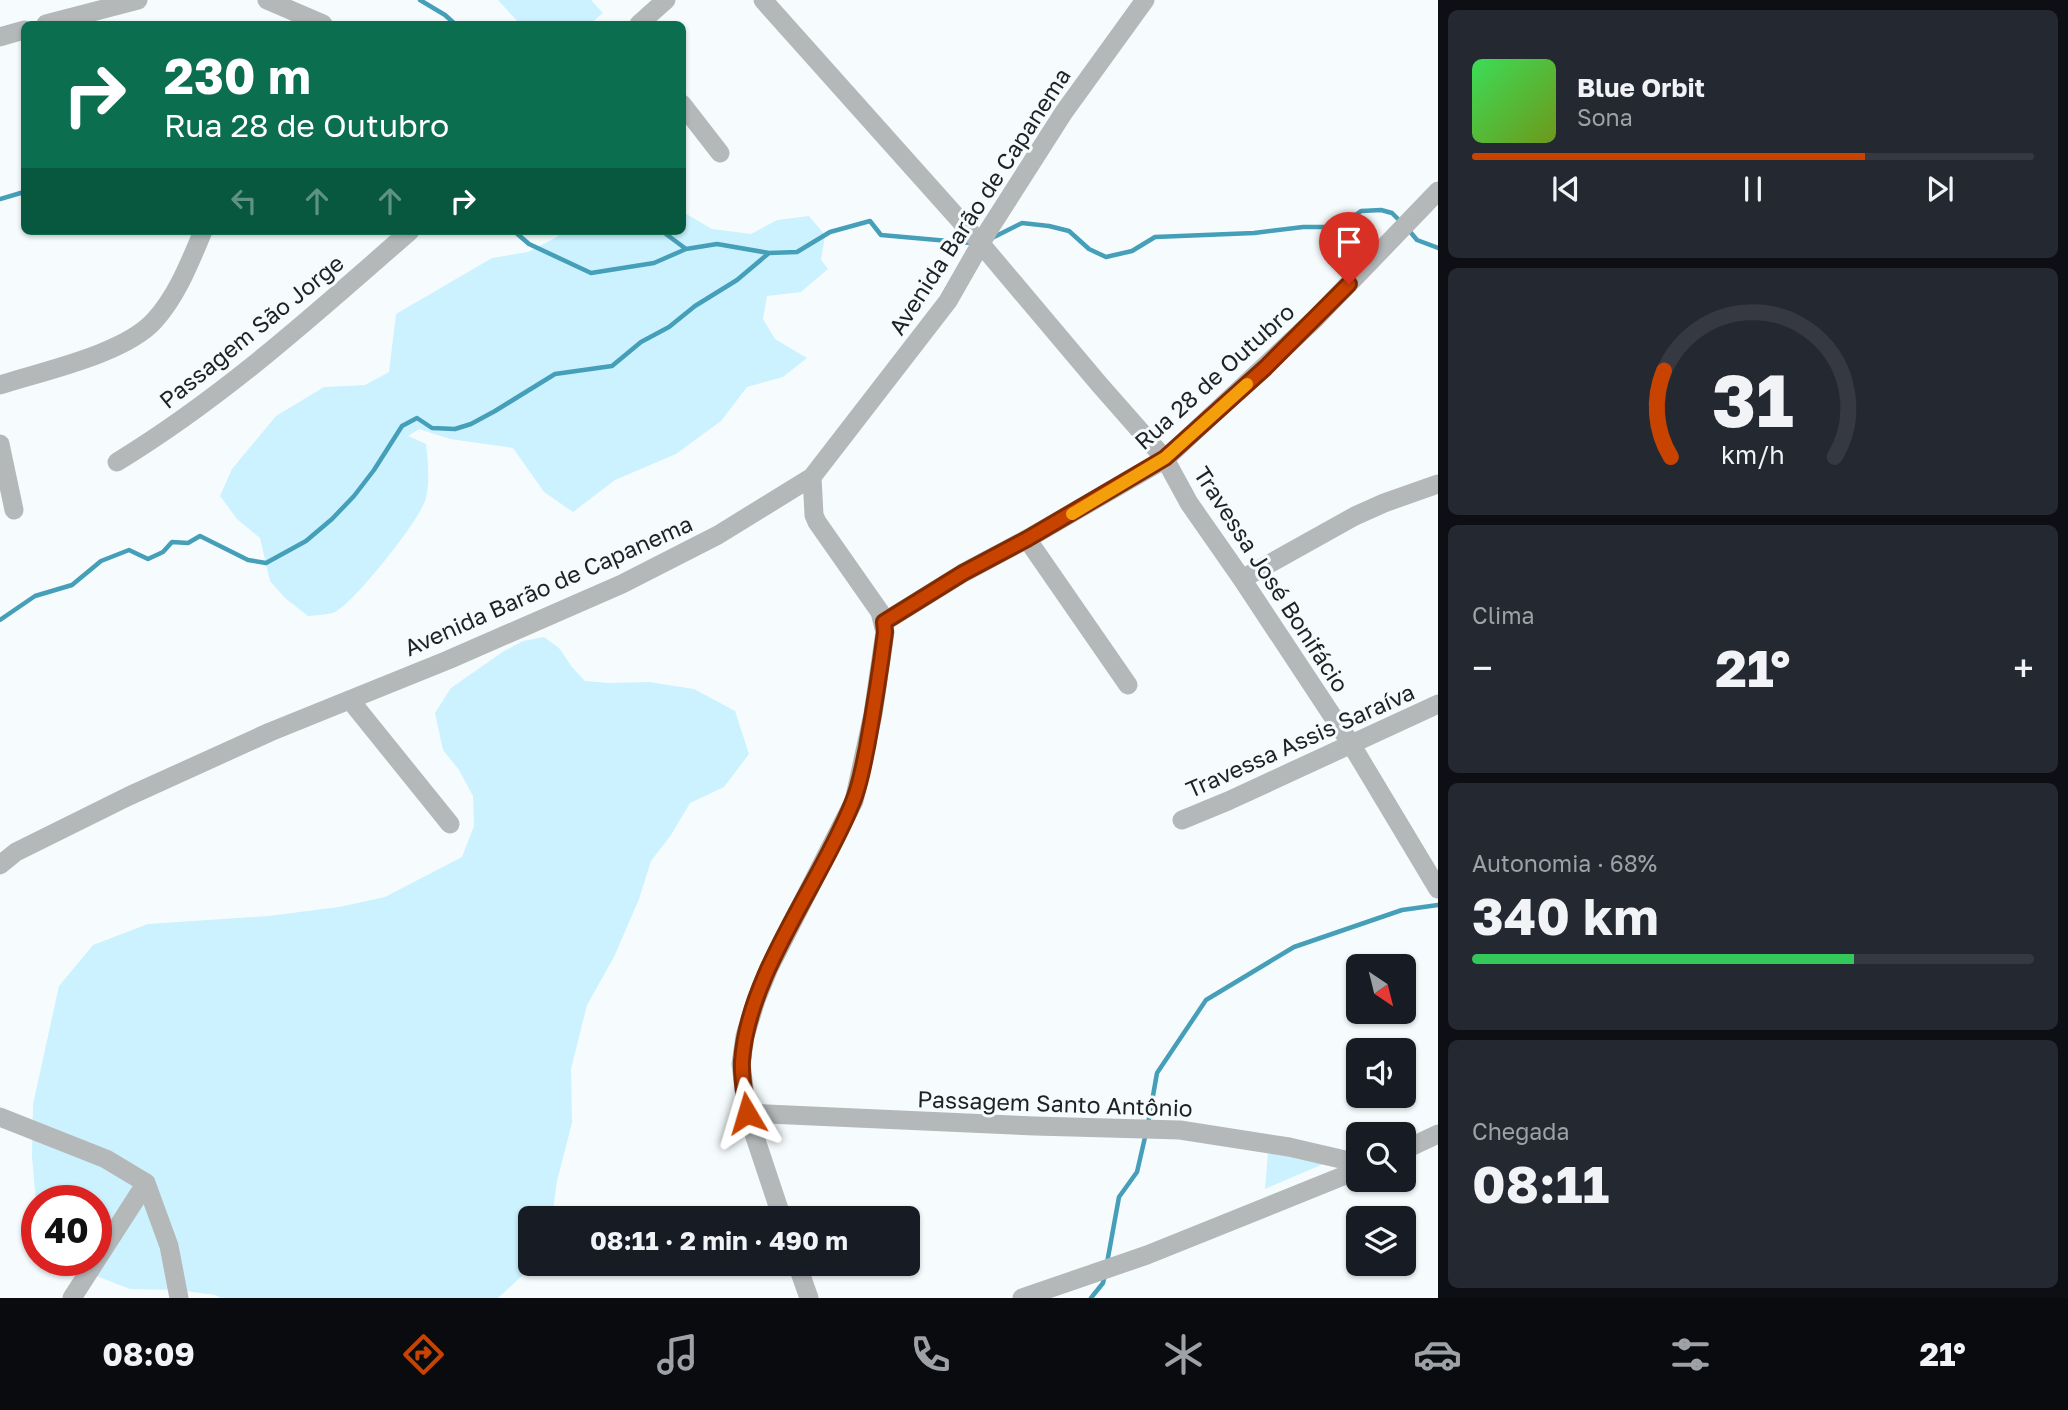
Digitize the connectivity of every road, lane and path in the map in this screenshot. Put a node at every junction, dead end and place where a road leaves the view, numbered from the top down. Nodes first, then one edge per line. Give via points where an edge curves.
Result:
1 (138, 0) edge
2 (666, 0) edge
3 (763, 0) edge
4 (1145, 0) edge
5 (275, 11) edge
6 (58, 21) edge
7 (312, 21) edge
8 (642, 21) edge
9 (21, 31) edge
10 (0, 37) edge
11 (686, 109) edge
12 (720, 153) dead end
13 (1438, 191) edge
14 (201, 235) edge
15 (405, 235) edge
16 (981, 244) junction
17 (0, 385) edge
18 (0, 444) edge
19 (1165, 458) junction
20 (117, 462) dead end
21 (811, 477) junction
22 (1438, 484) edge
23 (9, 500) edge
24 (1027, 539) junction
25 (1242, 579) junction
26 (884, 622) junction
27 (1128, 685) dead end
28 (350, 699) junction
29 (1438, 705) edge
30 (1351, 744) junction
31 (1182, 820) dead end
32 (450, 824) dead end
33 (0, 866) edge
34 (1438, 888) edge
35 (747, 1113) junction
36 (0, 1117) edge
37 (1438, 1134) edge
38 (1416, 1144) edge
39 (1346, 1161) edge
40 (1346, 1175) edge
41 (146, 1183) junction
42 (778, 1206) edge
43 (801, 1276) edge
44 (72, 1298) edge
45 (179, 1298) edge
46 (809, 1298) edge
47 (1022, 1298) edge

1 - 6 street
2 - 8 street
3 - 16 street, Travessa José Bonifácio
4 - 16 street, Avenida Barão de Capanema via 1064,112
5 - 7 street
9 - 10 street
11 - 12 street
13 - 19 street, Rua 28 de Outubro via 1265,368
14 - 17 street via 187,268 152,323 115,349
15 - 20 street, Passagem São Jorge via 217,394
16 - 19 street, Travessa José Bonifácio
16 - 21 street, Avenida Barão de Capanema via 948,301
18 - 23 street
19 - 24 street, Rua 28 de Outubro
19 - 25 street, Travessa José Bonifácio via 1189,503
21 - 26 street via 814,515 821,529
21 - 28 street, Avenida Barão de Capanema via 718,535 622,584
22 - 25 street via 1355,516
24 - 26 street, Rua 28 de Outubro
24 - 27 street
25 - 30 street, Travessa José Bonifácio
26 - 35 street via 873,714 854,801 769,968 749,1020 741,1065
28 - 32 street
28 - 33 street, Avenida Barão de Capanema via 129,796 16,852
29 - 30 street, Travessa Assis Saraíva
30 - 31 street, Travessa Assis Saraíva
30 - 34 street, Travessa José Bonifácio
35 - 39 street, Passagem Santo Antônio via 1180,1130
35 - 42 street
36 - 41 street via 106,1159
37 - 38 street
40 - 47 street via 1147,1255
41 - 44 street
41 - 45 street via 169,1246
43 - 46 street

